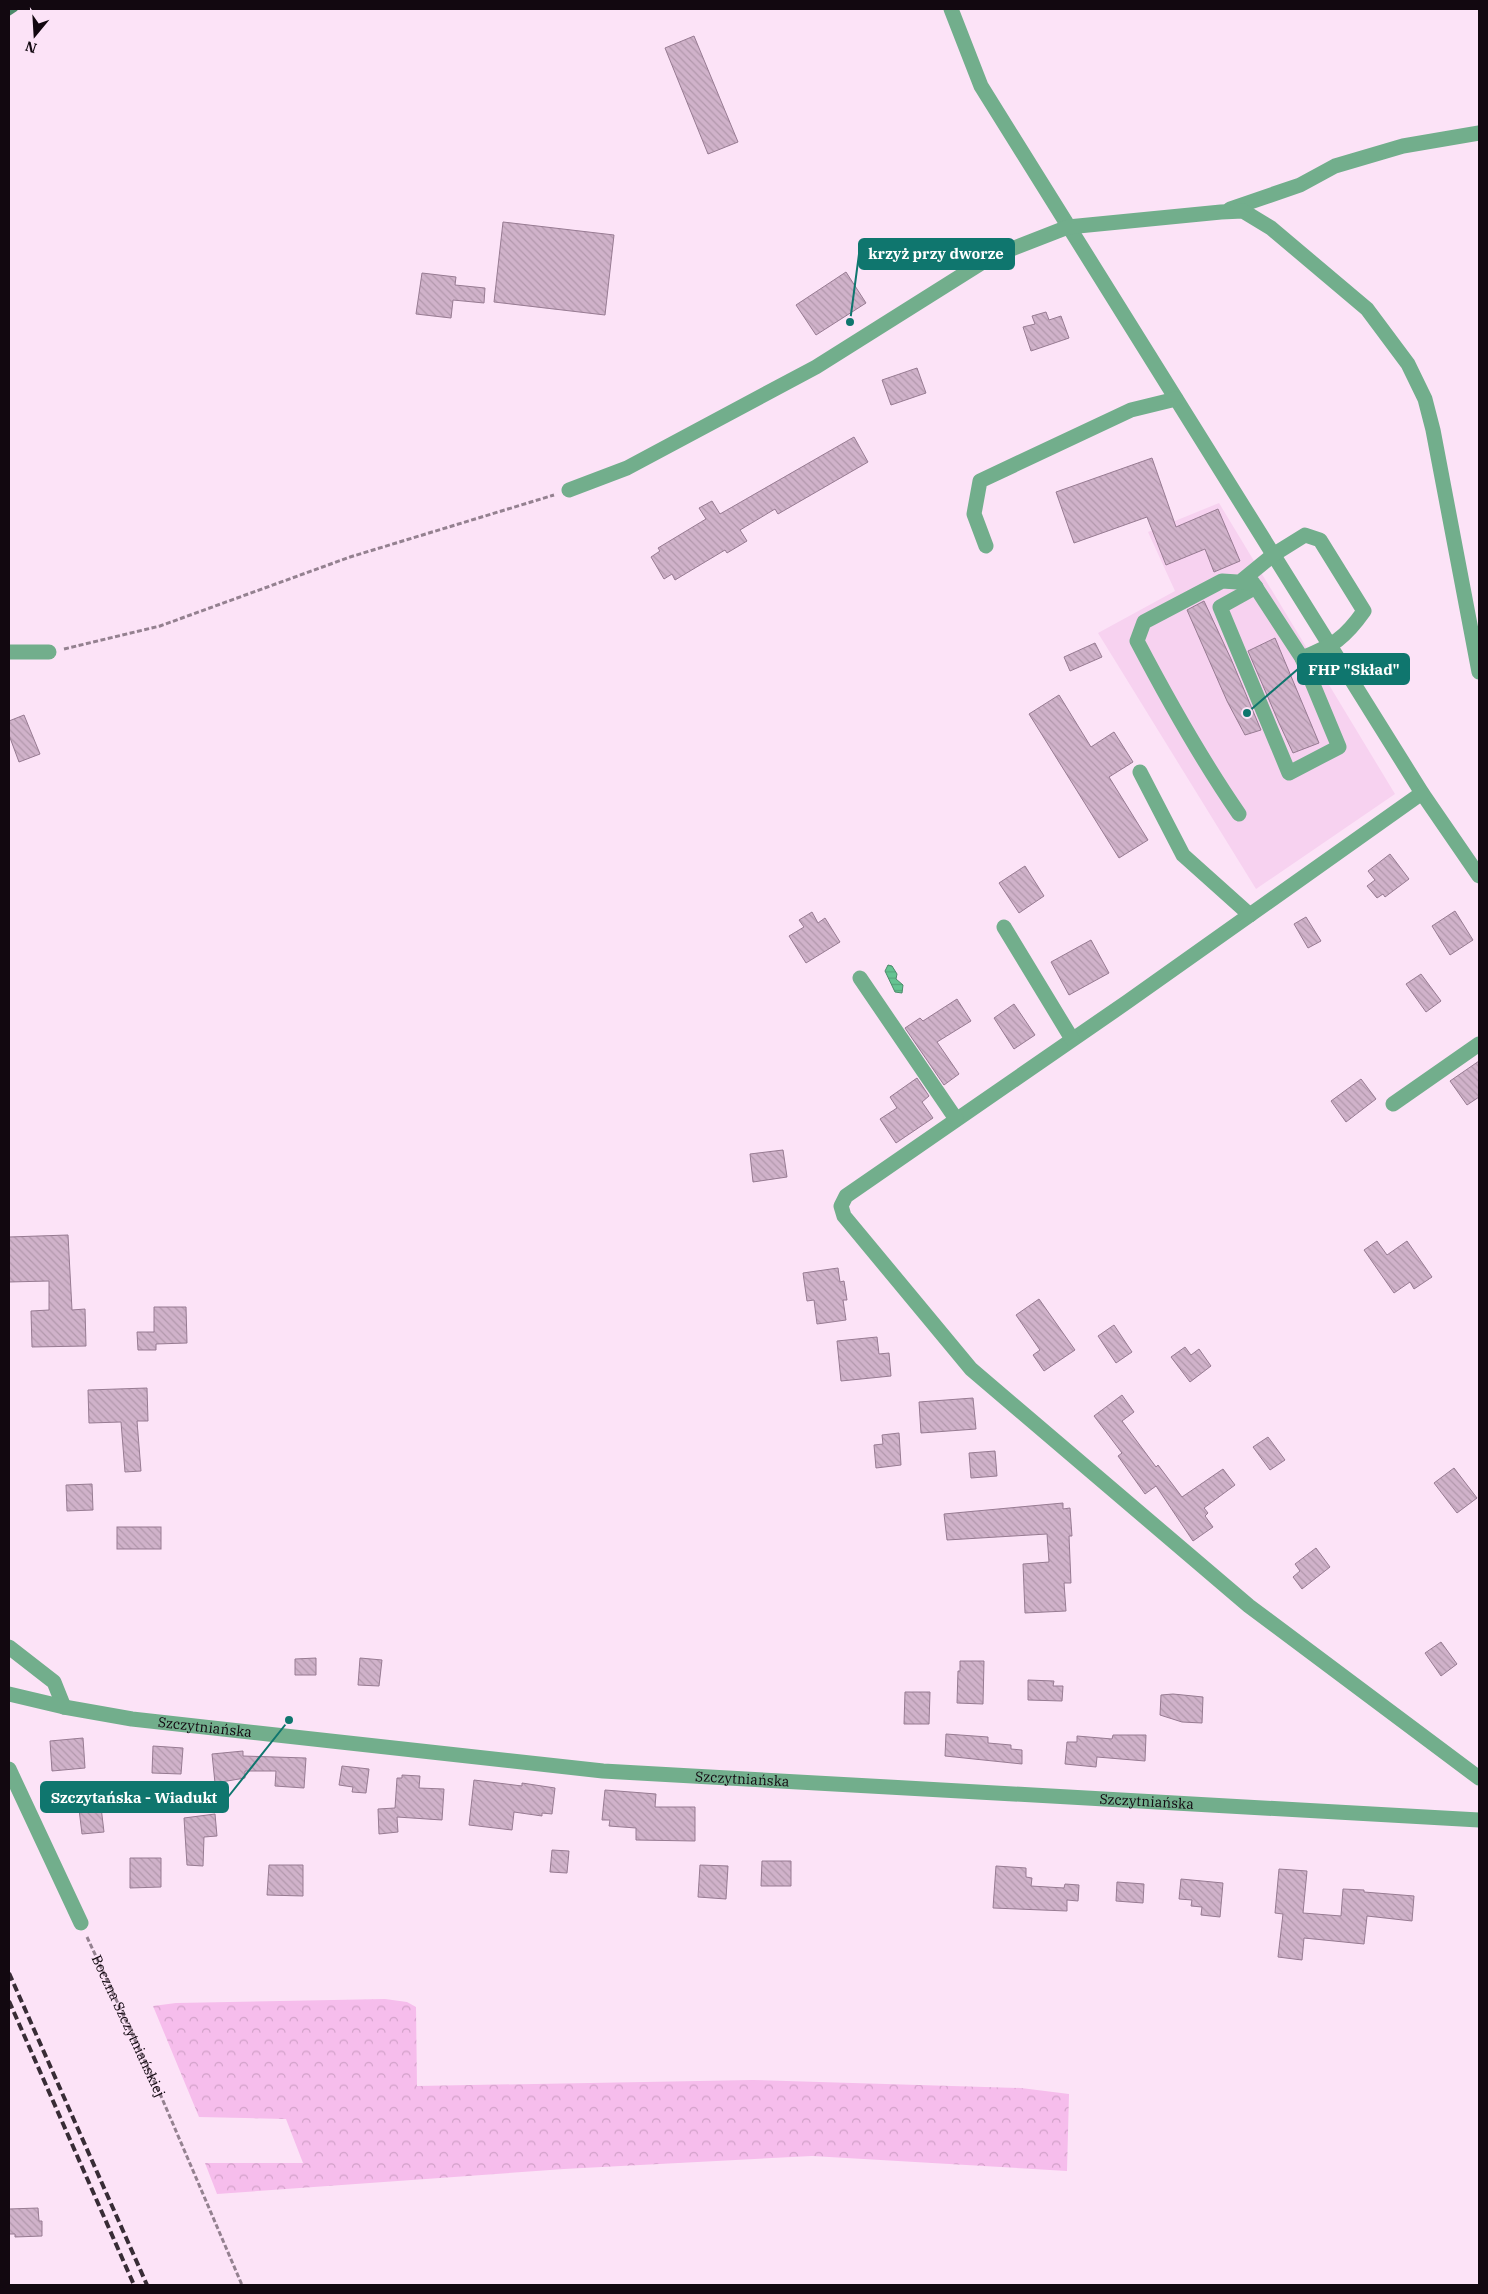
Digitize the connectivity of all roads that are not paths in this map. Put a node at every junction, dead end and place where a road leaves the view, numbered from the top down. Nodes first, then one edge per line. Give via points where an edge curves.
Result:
1 (951, 9) edge
2 (1479, 133) edge
3 (1221, 212) junction
4 (1068, 227) junction
5 (1176, 399) junction
6 (569, 490) road end
7 (986, 546) dead end
8 (1273, 555) junction
9 (1240, 582) junction
10 (1256, 587) junction
11 (1331, 647) junction
12 (9, 652) edge
13 (49, 652) road end
14 (1302, 658) junction
15 (1479, 672) edge
16 (1140, 772) dead end
17 (1422, 793) junction
18 (1239, 814) dead end
19 (1479, 876) edge
20 (1250, 915) junction
21 (1004, 927) dead end
22 (860, 978) dead end
23 (1072, 1039) junction
24 (1479, 1044) edge
25 (1393, 1104) dead end
26 (956, 1119) junction
27 (9, 1647) edge
28 (9, 1694) edge
29 (64, 1707) junction
30 (9, 1769) edge
31 (1479, 1778) edge
32 (1479, 1820) edge
33 (81, 1923) road end

1 - 4 street via 981,86
2 - 3 street via 1402,146 1336,166 1300,185
3 - 4 street
3 - 15 street via 1242,211 1271,228 1367,309 1408,364 1425,399 1433,430
4 - 5 street
4 - 6 street via 992,257 816,367 627,468
5 - 7 street via 1131,410 980,481 974,514
5 - 8 street
8 - 9 street
8 - 11 street
8 - 11 street via 1305,535 1320,540 1364,611
9 - 10 street via 1253,583
9 - 18 street via 1222,581 1144,622 1137,641 1166,697
10 - 14 street
10 - 14 street via 1220,608 1289,773 1339,747
11 - 14 street
11 - 17 street
12 - 13 street
16 - 20 street via 1183,855
17 - 19 street
17 - 20 street
20 - 23 street
21 - 23 street
22 - 26 street
23 - 26 street
24 - 25 street
26 - 31 street via 846,1196 841,1206 844,1216 971,1369 1249,1606
27 - 29 street via 54,1682
28 - 29 street, Szczytniańska
29 - 32 street, Szczytniańska via 132,1719 603,1771
30 - 33 street

